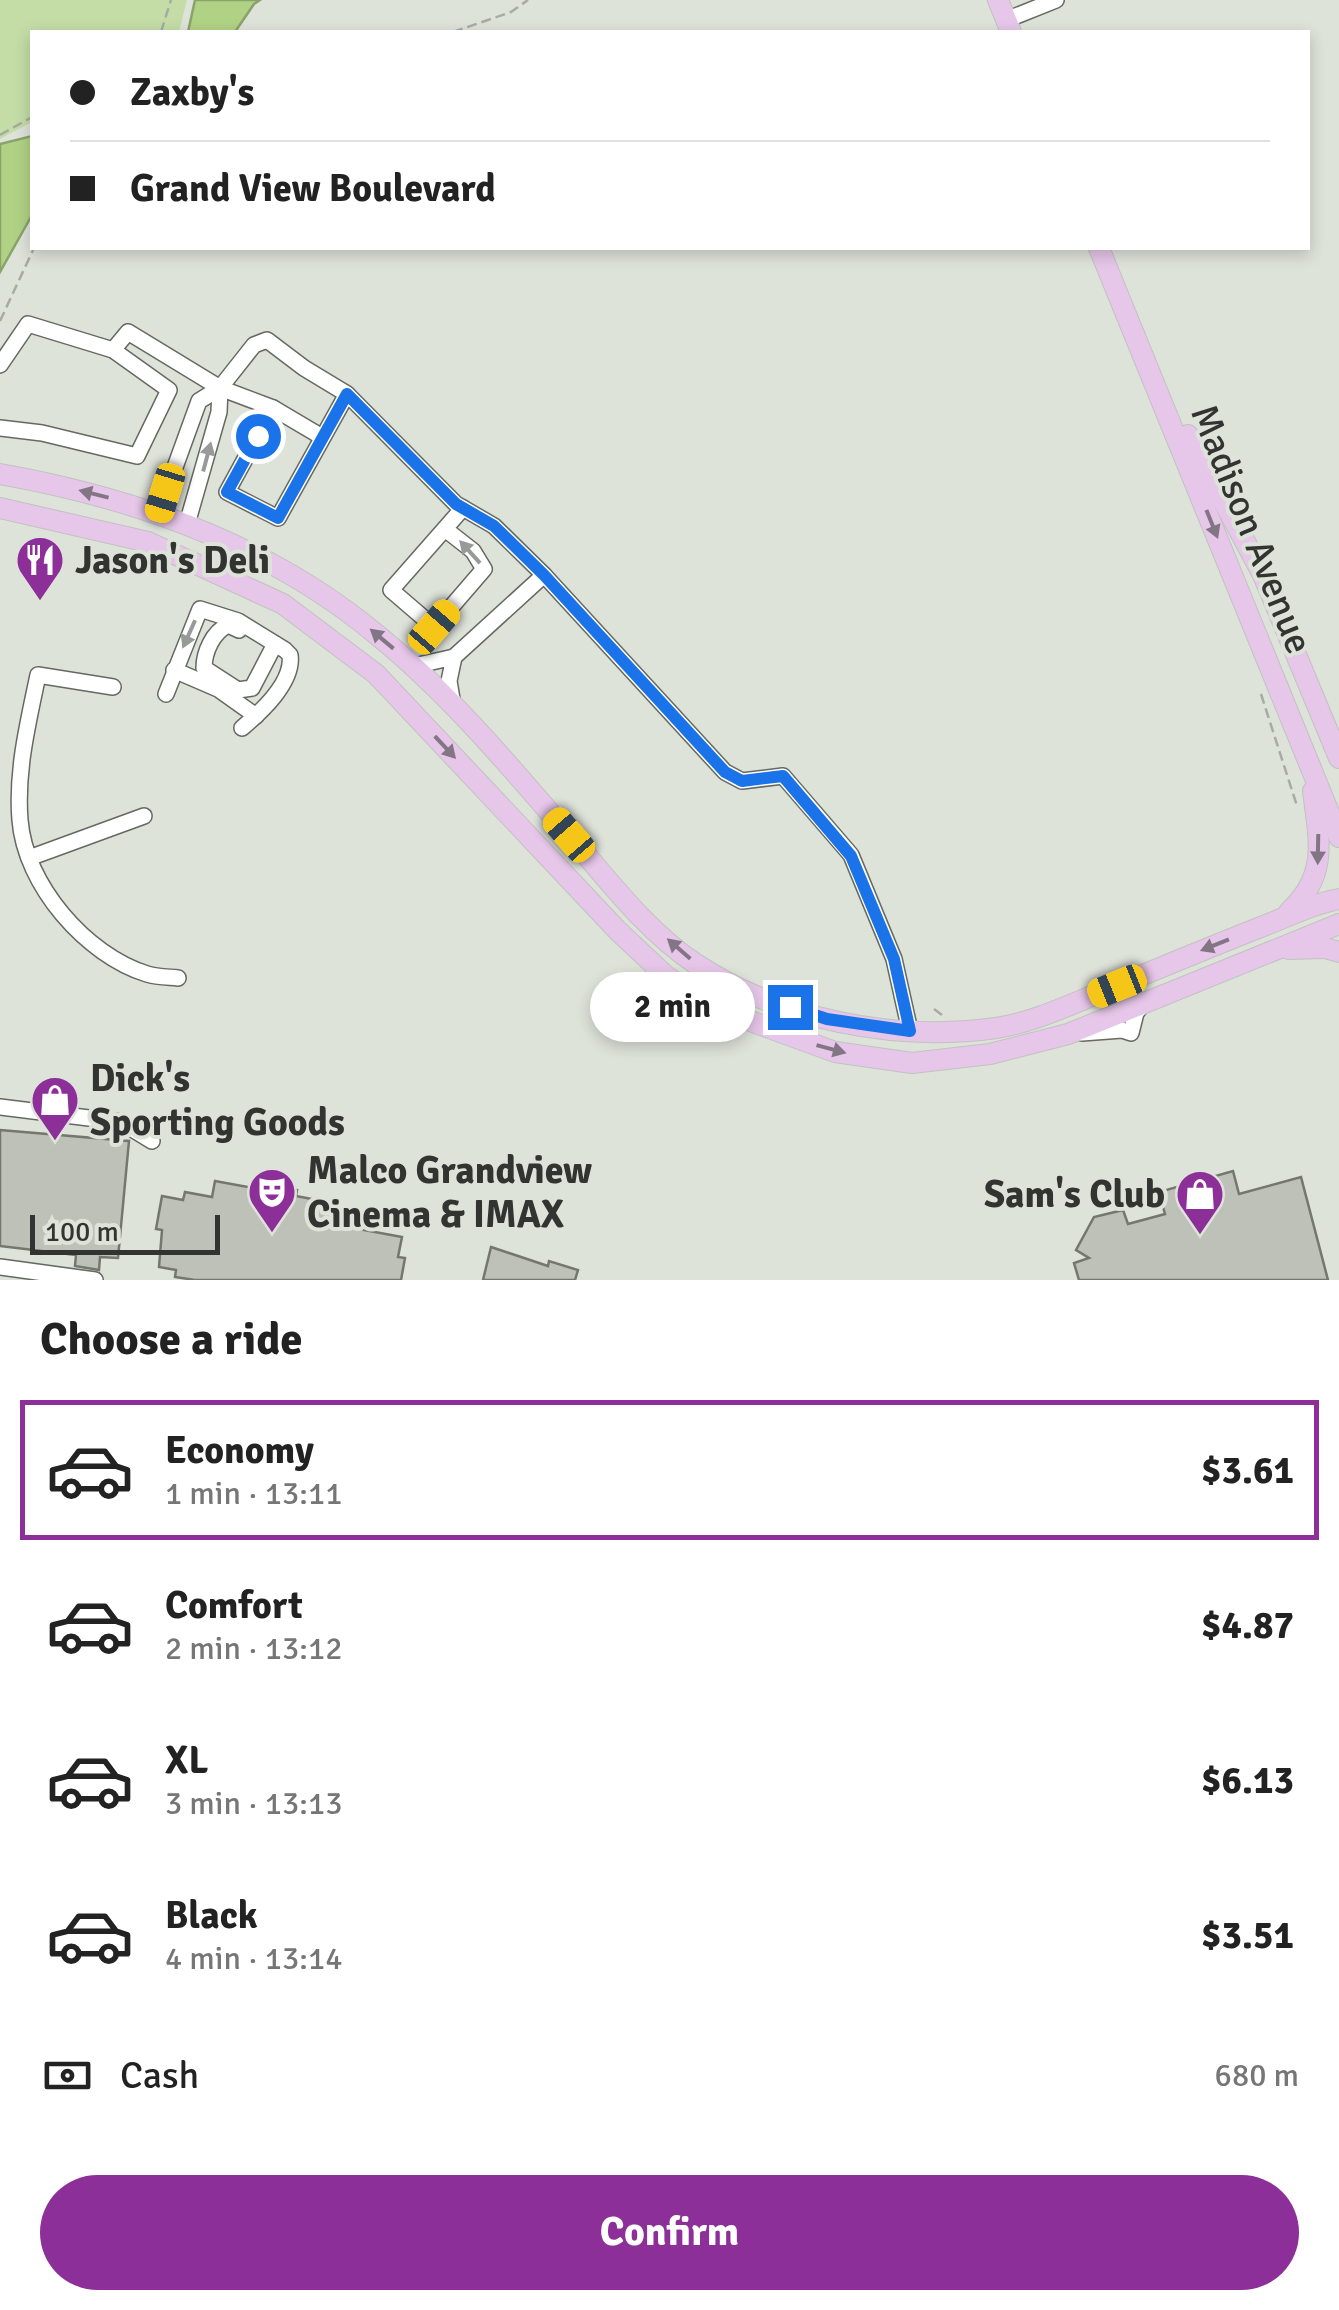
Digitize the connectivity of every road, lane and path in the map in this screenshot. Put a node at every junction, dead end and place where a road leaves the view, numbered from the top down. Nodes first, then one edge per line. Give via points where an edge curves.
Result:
1 (171, 0) edge
2 (528, 0) edge
3 (998, 0) edge
4 (1056, 0) edge
5 (1008, 26) edge
6 (162, 30) edge
7 (460, 30) edge
8 (30, 118) edge
9 (0, 135) edge
10 (33, 250) edge
11 (1100, 250) edge
12 (0, 320) edge
13 (1135, 336) junction
14 (113, 350) junction
15 (0, 365) edge
16 (220, 388) junction
17 (347, 394) junction
18 (274, 408) junction
19 (0, 428) edge
20 (322, 437) junction
21 (0, 474) edge
22 (0, 508) edge
23 (463, 508) junction
24 (158, 514) junction
25 (186, 524) junction
26 (439, 535) junction
27 (544, 575) junction
28 (272, 642) junction
29 (454, 658) junction
30 (414, 666) junction
31 (174, 670) junction
32 (113, 687) dead end
33 (166, 694) dead end
34 (1260, 694) dead end
35 (453, 705) junction
36 (256, 716) junction
37 (242, 728) dead end
38 (1339, 758) edge
39 (1310, 764) junction
40 (1300, 814) dead end
41 (144, 816) dead end
42 (1339, 837) edge
43 (29, 858) junction
44 (1339, 899) edge
45 (1279, 920) junction
46 (1339, 924) edge
47 (1276, 949) junction
48 (1339, 952) edge
49 (178, 978) dead end
50 (934, 1009) dead end
51 (945, 1016) dead end
52 (910, 1031) junction
53 (0, 1107) edge
54 (152, 1141) dead end
55 (0, 1267) edge
56 (95, 1280) edge

1 - 6 path
2 - 7 path
3 - 5 main road
4 - 5 street
8 - 9 path
10 - 12 path
11 - 13 main road, Madison Avenue
13 - 38 main road via 1263,575
13 -> 39 main road, Madison Avenue
14 - 15 street via 28,324
14 - 16 street via 128,332
14 - 19 street via 169,390 137,456
16 - 17 street via 254,345 267,340
16 - 18 street
16 - 24 street via 198,401
25 -> 16 street
17 - 20 street
17 - 23 street
18 - 20 street
18 - 20 street via 227,492 278,518
24 -> 21 main road
22 -> 47 main road via 148,542 283,604 376,674 654,964 723,1011 835,1052 912,1063 990,1054 1068,1034
23 - 26 street
23 - 27 street via 494,526
24 - 25 main road
30 -> 25 main road via 290,573
26 -> 26 street via 391,590 434,627 484,569 474,551
27 - 29 street
27 - 52 street via 725,772 742,781 783,776 851,856 894,959
28 - 28 street via 228,624 204,657 204,668 238,690 252,688
28 -> 31 street via 200,609
28 - 36 street via 292,664
29 - 30 street
29 - 35 street
30 - 35 main road
31 - 33 street
31 - 36 street
32 - 43 street via 38,675 19,779
34 - 40 path
52 -> 35 main road via 827,1019 753,996 694,963 638,914
36 - 37 street
39 - 42 main road, Madison Avenue
39 -> 45 main road via 1317,868 1312,887
41 - 43 street
43 - 49 street via 82,934 148,975
44 - 45 main road
45 -> 52 main road via 1028,1019 998,1028
46 - 47 main road
47 - 48 main road
50 - 51 path
53 - 54 street via 121,1122
55 - 56 street

